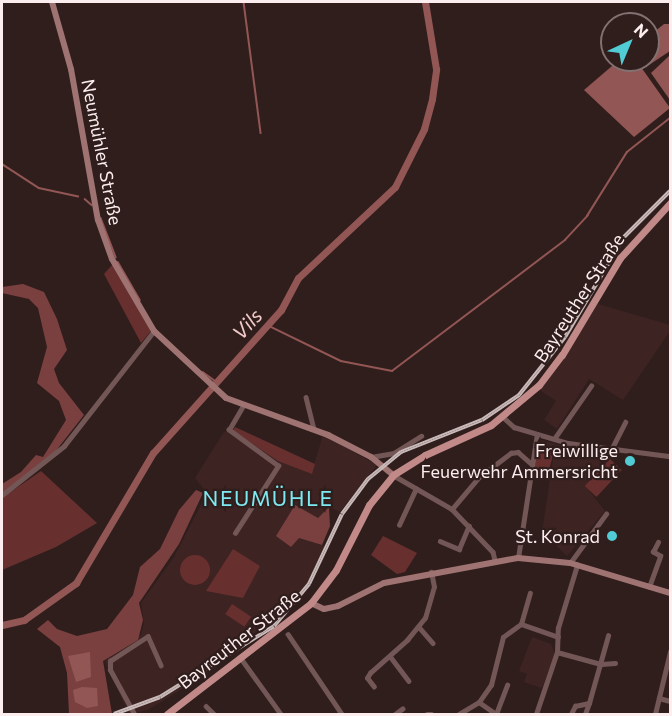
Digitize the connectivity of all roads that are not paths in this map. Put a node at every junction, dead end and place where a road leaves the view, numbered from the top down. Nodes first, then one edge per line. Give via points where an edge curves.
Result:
1 (52, 2) edge
2 (670, 203) edge
3 (154, 331) junction
4 (591, 386) dead end
5 (306, 397) dead end
6 (243, 406) junction
7 (503, 417) junction
8 (625, 422) dead end
9 (314, 429) junction
10 (537, 434) junction
11 (421, 436) dead end
12 (554, 439) junction
13 (612, 448) junction
14 (670, 456) edge
15 (371, 457) junction
16 (532, 464) junction
17 (393, 475) junction
18 (416, 489) junction
19 (2, 495) edge
20 (452, 508) junction
21 (606, 514) dead end
22 (399, 525) dead end
23 (469, 526) junction
24 (235, 533) dead end
25 (440, 541) dead end
26 (658, 542) dead end
27 (518, 558) junction
28 (495, 560) junction
29 (573, 564) junction
30 (431, 572) junction
31 (649, 587) junction
32 (530, 593) dead end
33 (670, 593) edge
34 (311, 603) junction
35 (521, 624) junction
36 (419, 627) junction
37 (288, 634) dead end
38 (608, 636) dead end
39 (558, 637) junction
40 (433, 643) dead end
41 (557, 652) junction
42 (670, 652) edge
43 (390, 656) junction
44 (240, 657) junction
45 (615, 663) dead end
46 (601, 664) junction
47 (161, 665) dead end
48 (409, 681) dead end
49 (507, 685) dead end
50 (374, 687) dead end
51 (659, 698) junction
52 (670, 701) edge
53 (479, 702) junction
54 (589, 703) junction
55 (206, 706) dead end
56 (402, 709) dead end
57 (134, 714) edge
58 (167, 714) edge
59 (214, 714) edge
60 (281, 714) edge
61 (342, 714) edge
62 (395, 714) edge
63 (427, 714) edge
64 (432, 714) edge
65 (459, 714) edge
66 (496, 714) edge
67 (536, 714) edge
68 (571, 714) edge
69 (585, 714) edge
70 (655, 714) edge

1 - 3 street, Neumühler Straße via 71,69 98,220 112,258
2 - 7 main road, Bayreuther Straße via 621,258 562,355 539,385
3 - 6 street, Neumühler Straße via 221,394
3 - 19 street via 64,446
4 - 12 street
5 - 9 street
6 - 9 street, Neumühler Straße
6 - 24 street via 229,430 278,466
7 - 10 street via 514,427
7 - 17 main road, Bayreuther Straße
8 - 13 street
9 - 15 street, Neumühler Straße
10 - 12 street
10 - 16 street
11 - 15 street via 394,453
12 - 13 street
13 - 14 street
15 - 17 street, Neumühler Straße
16 - 20 street via 518,452 511,453 479,477
16 - 27 street
17 - 18 street
17 - 34 main road, Bayreuther Straße via 369,505 336,570
18 - 20 street
18 - 22 street
20 - 23 street
21 - 29 street
23 - 25 street via 459,549
23 - 28 street
26 - 31 street via 653,552 660,556
27 - 28 street
27 - 29 street
28 - 30 street
29 - 31 street
29 - 39 street
30 - 34 street via 384,582 338,606 324,609
30 - 36 street via 434,587
31 - 33 street
32 - 35 street
34 - 44 main road, Bayreuther Straße
35 - 39 street
35 - 53 street via 503,637 499,664
36 - 40 street
36 - 43 street
37 - 61 street
38 - 46 street
39 - 41 street
41 - 46 street
41 - 67 street
42 - 51 street
43 - 48 street
43 - 50 street via 367,678
44 - 58 main road, Bayreuther Straße
44 - 60 street
45 - 46 street
46 - 54 street
47 - 57 street via 147,636 110,661 110,670
49 - 66 street
51 - 52 street
51 - 70 street
53 - 65 street
53 - 66 street
54 - 68 street via 574,706
54 - 69 street
55 - 59 street
56 - 62 street
63 - 64 street

